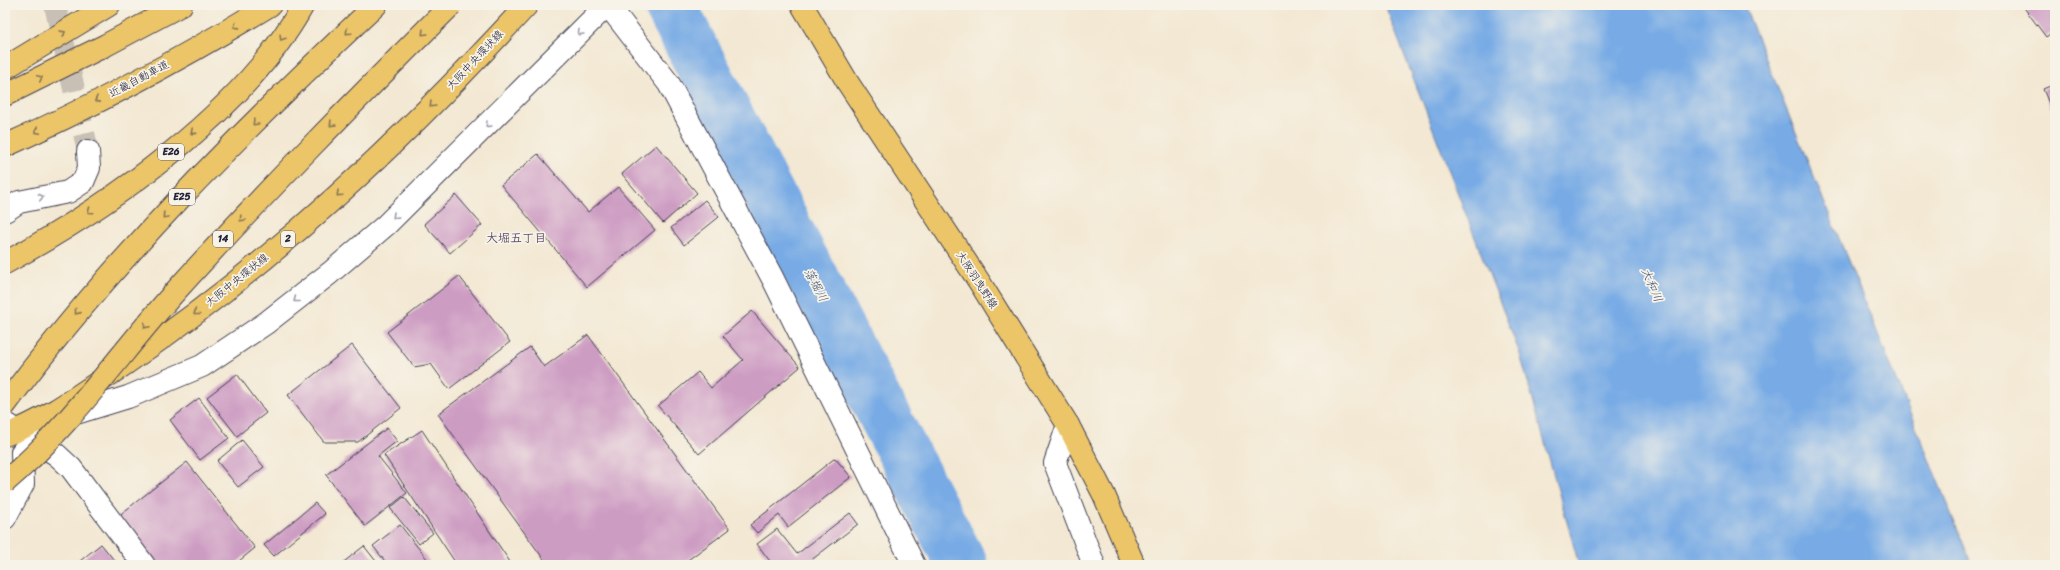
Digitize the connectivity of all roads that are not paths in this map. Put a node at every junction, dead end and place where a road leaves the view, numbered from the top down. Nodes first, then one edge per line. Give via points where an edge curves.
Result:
1 (109, 5) edge
2 (181, 5) edge
3 (270, 5) edge
4 (303, 5) edge
5 (376, 5) edge
6 (451, 5) edge
7 (527, 5) edge
8 (608, 5) edge
9 (802, 5) edge
10 (5, 68) edge
11 (5, 94) edge
12 (5, 146) edge
13 (88, 152) tunnel mouth
14 (5, 211) edge
15 (5, 263) edge
16 (5, 405) edge
17 (1068, 425) junction
18 (9, 430) edge
19 (5, 482) edge
20 (5, 518) edge
21 (144, 565) edge
22 (914, 565) edge
23 (1094, 565) edge
24 (1134, 565) edge

10 -> 1 main road
11 -> 2 main road
3 -> 12 main road, 近畿自動車道 via 219,36 70,115
4 -> 15 main road, E26 via 276,47 212,117 129,184 82,217
5 -> 16 main road, E25 via 323,54 158,223 83,305
6 -> 19 main road, 14, bridge via 282,176 173,294 58,430
7 -> 18 main road, 大阪中央環状線 / 2 via 391,147 252,270 176,329 76,397
8 -> 18 street via 386,225 266,323 202,366 128,397
8 - 22 street via 669,84 773,279
9 - 17 main road, 大阪羽曳野線 via 848,83 980,283
14 -> 13 street via 19,202 68,192 83,182 89,168
17 - 23 street via 1055,463
17 - 24 main road, 大阪羽曳野線 via 1104,495
18 - 20 street via 23,454 23,484
18 - 21 street via 57,455 71,468

